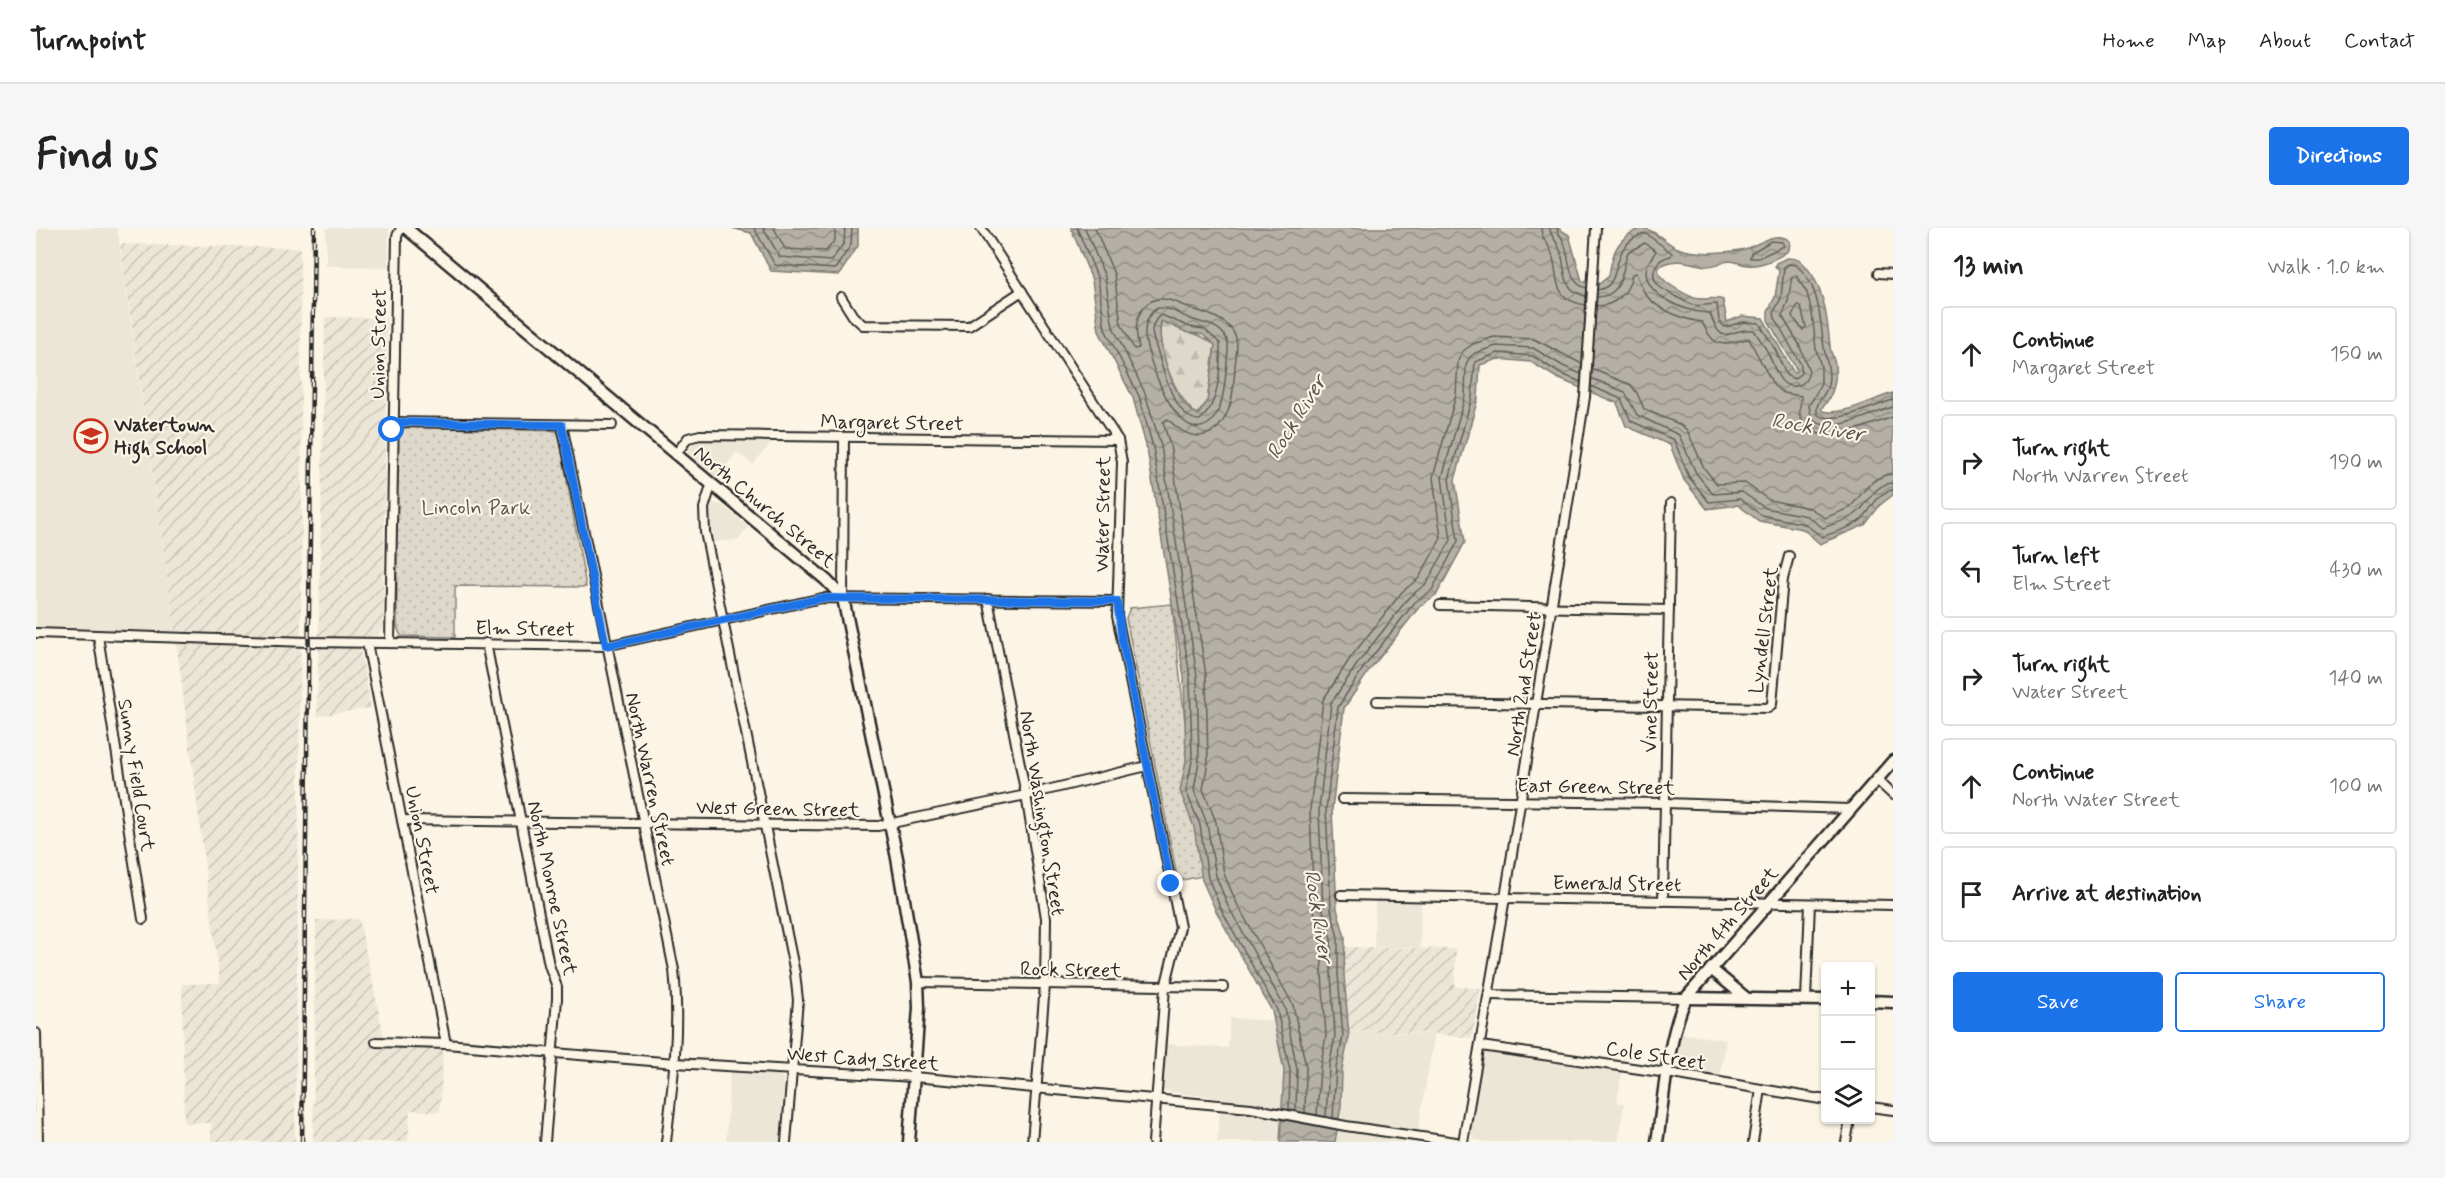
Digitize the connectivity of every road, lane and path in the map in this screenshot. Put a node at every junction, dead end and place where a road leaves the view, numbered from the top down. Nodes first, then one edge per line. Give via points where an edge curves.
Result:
1 (401, 228) edge
2 (406, 228) edge
3 (981, 228) edge
4 (1596, 228) edge
5 (1879, 273) dead end
6 (1893, 274) edge
7 (1022, 291) junction
8 (841, 297) dead end
9 (393, 422) junction
10 (612, 424) dead end
11 (562, 425) junction
12 (844, 438) junction
13 (1118, 440) junction
14 (675, 455) junction
15 (711, 486) junction
16 (1671, 503) dead end
17 (1789, 556) dead end
18 (843, 598) junction
19 (988, 599) junction
20 (1117, 601) junction
21 (1440, 605) dead end
22 (1551, 607) junction
23 (1669, 610) junction
24 (724, 621) junction
25 (36, 633) edge
26 (98, 636) junction
27 (390, 642) junction
28 (367, 643) junction
29 (486, 643) junction
30 (606, 646) junction
31 (1377, 701) dead end
32 (1537, 704) junction
33 (1667, 707) junction
34 (1893, 762) edge
35 (1147, 766) junction
36 (1877, 780) junction
37 (1026, 795) junction
38 (1893, 795) edge
39 (1342, 799) dead end
40 (1521, 801) junction
41 (1665, 803) junction
42 (1850, 809) junction
43 (402, 820) junction
44 (521, 821) junction
45 (643, 823) junction
46 (888, 824) junction
47 (765, 825) junction
48 (1341, 896) dead end
49 (1505, 898) junction
50 (1663, 901) junction
51 (1768, 903) junction
52 (1810, 904) junction
53 (1893, 905) edge
54 (143, 920) dead end
55 (1711, 969) junction
56 (918, 982) junction
57 (1045, 985) junction
58 (1223, 987) dead end
59 (1165, 988) junction
60 (1489, 995) junction
61 (1686, 998) junction
62 (1746, 998) junction
63 (1806, 999) junction
64 (1821, 1000) edge
65 (1875, 1001) edge
66 (1893, 1002) edge
67 (36, 1033) edge
68 (376, 1042) dead end
69 (446, 1044) junction
70 (1481, 1046) junction
71 (554, 1053) junction
72 (675, 1063) junction
73 (791, 1069) junction
74 (1667, 1073) junction
75 (914, 1077) junction
76 (1761, 1089) junction
77 (1036, 1090) junction
78 (1156, 1099) junction
79 (1821, 1099) edge
80 (1875, 1108) edge
81 (1893, 1110) edge
82 (1849, 1124) edge
83 (38, 1142) edge
84 (545, 1142) edge
85 (666, 1142) edge
86 (786, 1142) edge
87 (909, 1142) edge
88 (1032, 1142) edge
89 (1153, 1142) edge
90 (1456, 1142) edge
91 (1463, 1142) edge
92 (1657, 1142) edge
93 (1753, 1142) edge
94 (1846, 1142) edge

1 - 9 street, Union Street via 397,236
2 - 14 main road, North Church Street
3 - 7 street, Water Street
4 - 22 street, North 2nd Street via 1585,396
5 - 6 street
7 - 8 street via 969,326 862,325
7 - 13 street, Water Street
9 - 11 street
9 - 27 street, Union Street
10 - 11 street
11 - 30 street, North Warren Street
12 - 13 street, Margaret Street
12 - 14 street, Margaret Street via 700,435 688,438
12 - 18 street
13 - 20 street, Water Street via 1122,462
14 - 15 main road, North Church Street
15 - 18 main road, North Church Street
15 - 24 street via 705,500 704,522
16 - 23 street, Vine Street
17 - 33 street, Lyndell Street via 1783,579 1772,704 1768,708
18 - 19 street, Elm Street
18 - 24 street, Elm Street via 822,598
18 - 46 main road
19 - 20 street, Elm Street
19 - 37 street, North Washington Street
20 - 35 street, Water Street
21 - 22 street
22 - 23 street
22 - 32 street, North 2nd Street
23 - 33 street, Vine Street
24 - 30 street, Elm Street
24 - 47 street
25 - 26 street, Elm Street
26 - 28 street, Elm Street
26 - 54 street, Sunny Field Court
27 - 28 street, Elm Street
27 - 29 street, Elm Street
28 - 43 street, Union Street
29 - 30 street, Elm Street
29 - 44 street, North Monroe Street
30 - 45 street, North Warren Street
31 - 32 street
32 - 33 street
32 - 40 street, North 2nd Street
33 - 41 street, Vine Street
34 - 36 main road, North 4th Street
35 - 37 street, West Green Street
35 - 59 street, Water Street via 1180,927
36 - 38 street
36 - 42 main road, North 4th Street
37 - 46 street, West Green Street
37 - 57 street, North Washington Street via 1046,918
39 - 40 street, East Green Street
40 - 41 street, East Green Street
40 - 49 street, North 2nd Street
41 - 42 street, East Green Street
41 - 50 street, Vine Street
42 - 51 main road, North 4th Street
43 - 44 street, West Green Street
43 - 69 street, Union Street
44 - 45 street, West Green Street
44 - 71 street, North Monroe Street via 549,965 557,987
45 - 47 street, West Green Street
45 - 72 street, North Warren Street via 674,970
46 - 47 street, West Green Street
46 - 56 main road
47 - 73 street via 798,993
48 - 49 street, Emerald Street
49 - 50 street, Emerald Street
49 - 60 street, North 2nd Street
50 - 51 street, Emerald Street
51 - 52 street, Emerald Street
51 - 55 main road, North 4th Street
52 - 53 street, Emerald Street
52 - 63 street
55 - 61 main road, North 4th Street
55 - 62 main road
56 - 57 street, Rock Street
56 - 75 main road
57 - 59 street, Rock Street
57 - 77 street, North Washington Street
58 - 59 street, Rock Street
59 - 78 street, Water Street
60 - 61 street
60 - 70 street, North 2nd Street
61 - 62 main road
61 - 74 main road, North 4th Street
62 - 63 main road
63 - 64 main road
65 - 66 main road
67 - 83 street
68 - 69 street, West Cady Street
69 - 71 street, West Cady Street
70 - 74 street, Cole Street
70 - 91 street, North 2nd Street
71 - 72 street, West Cady Street
71 - 84 street, North Monroe Street
72 - 73 street, West Cady Street
72 - 85 street, North Warren Street
73 - 75 street, West Cady Street
73 - 86 street
74 - 76 street, Cole Street
74 - 92 main road, North 4th Street
75 - 77 street, West Cady Street
75 - 87 main road
76 - 79 street, Cole Street
76 - 93 street
77 - 78 street, West Cady Street
77 - 88 street, North Washington Street
78 - 89 street, Water Street
78 - 90 street, West Cady Street via 1251,1108
80 - 81 street
82 - 94 street

